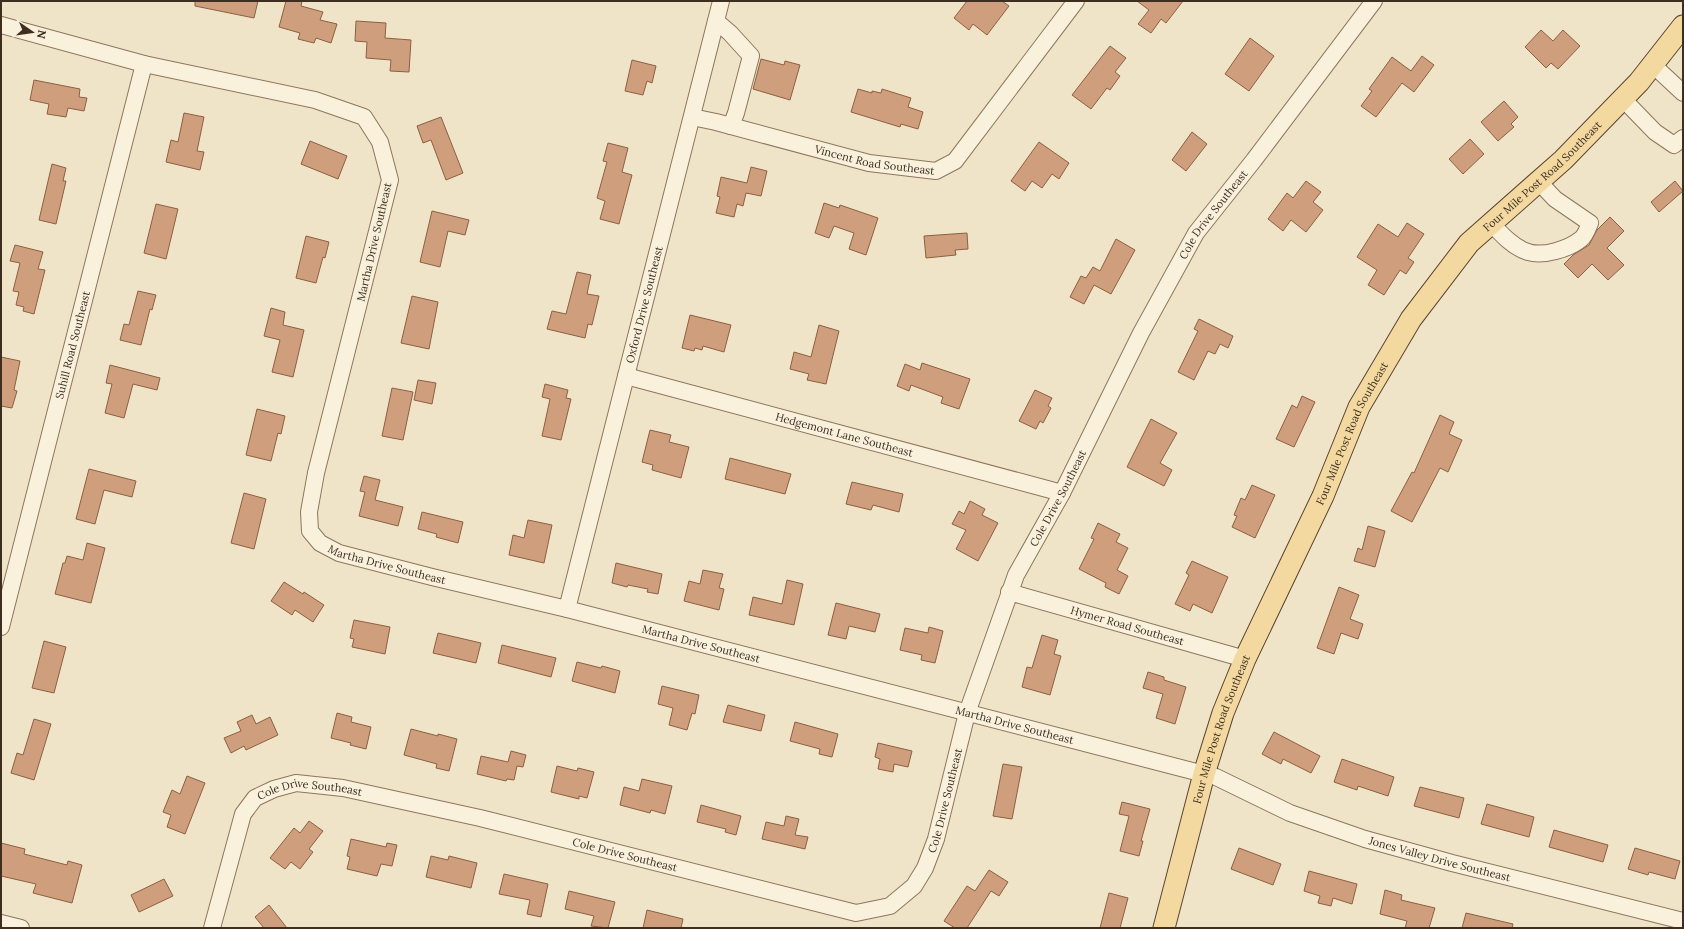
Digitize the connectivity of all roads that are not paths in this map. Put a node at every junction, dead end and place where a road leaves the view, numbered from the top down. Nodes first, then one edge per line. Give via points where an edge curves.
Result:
1 (721, 1) edge
2 (1076, 1) edge
3 (1374, 1) edge
4 (716, 21) junction
5 (1, 25) edge
6 (1683, 26) edge
7 (144, 64) junction
8 (1653, 65) junction
9 (1683, 93) edge
10 (1623, 98) junction
11 (692, 117) junction
12 (732, 126) junction
13 (1683, 138) edge
14 (1539, 182) junction
15 (1491, 223) junction
16 (626, 376) junction
17 (1062, 494) junction
18 (1010, 592) junction
19 (566, 609) junction
20 (1, 627) edge
21 (1245, 659) junction
22 (967, 713) junction
23 (1204, 774) junction
24 (1683, 921) edge
25 (1, 923) edge
26 (21, 928) edge
27 (212, 928) edge
28 (1164, 928) edge

1 - 4 street, Oxford Drive Southeast
2 - 12 street, Vincent Road Southeast via 955,161 936,171 870,163
3 - 17 street, Cole Drive Southeast via 1196,233 1141,334
4 - 11 street, Oxford Drive Southeast
4 - 12 street via 751,56
5 - 7 street, Martha Drive Southeast
6 - 8 main road, Four Mile Post Road Southeast
7 - 19 street, Martha Drive Southeast via 315,100 364,117 380,142 390,180 316,473 309,512 310,531 320,543 339,553
7 - 20 street, Suhill Road Southeast
8 - 9 street
8 - 10 main road, Four Mile Post Road Southeast
10 - 13 street via 1655,132 1674,146
10 - 14 main road, Four Mile Post Road Southeast
11 - 12 street, Vincent Road Southeast
11 - 16 street, Oxford Drive Southeast
14 - 15 main road, Four Mile Post Road Southeast
14 - 15 street via 1555,199 1590,223 1581,239 1561,250 1544,255 1527,252 1506,238
15 - 21 main road, Four Mile Post Road Southeast via 1469,243 1411,319 1359,407 1322,496
16 - 17 street, Hedgemont Lane Southeast
16 - 19 street, Oxford Drive Southeast
17 - 18 street, Cole Drive Southeast via 1016,575
18 - 21 street, Hymer Road Southeast
18 - 22 street, Cole Drive Southeast
19 - 22 street, Martha Drive Southeast
21 - 23 main road, Four Mile Post Road Southeast via 1222,713
22 - 23 street, Martha Drive Southeast
22 - 27 street, Cole Drive Southeast via 936,839 925,868 914,886 890,906 856,913 480,818 343,788 296,782 255,798 243,814
23 - 24 street, Jones Valley Drive Southeast via 1216,777 1290,813 1365,839
23 - 28 main road, Four Mile Post Road Southeast
25 - 26 street

